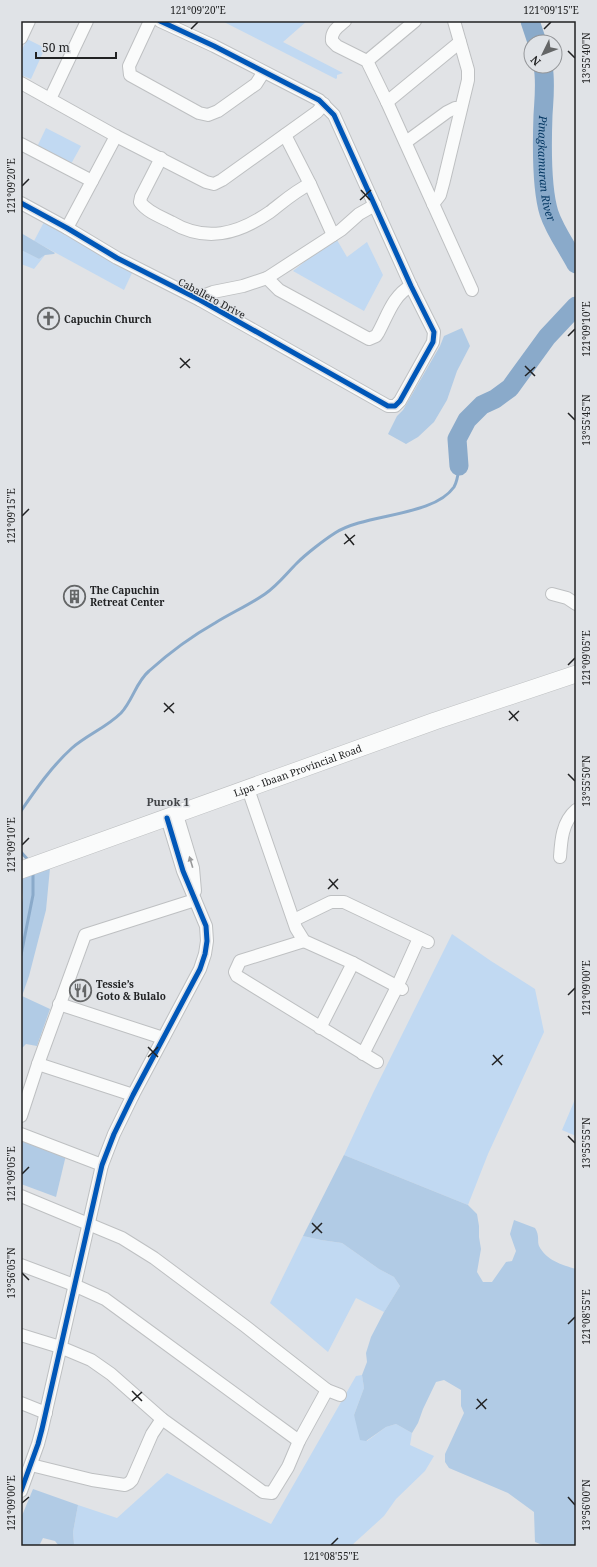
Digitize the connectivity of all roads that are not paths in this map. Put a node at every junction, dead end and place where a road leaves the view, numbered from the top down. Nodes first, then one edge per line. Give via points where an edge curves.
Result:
1 (29, 21) edge
2 (87, 21) edge
3 (150, 21) edge
4 (160, 21) edge
5 (345, 21) edge
6 (415, 21) edge
7 (454, 21) edge
8 (21, 38) edge
9 (460, 42) junction
10 (367, 61) junction
11 (263, 73) junction
12 (21, 84) edge
13 (50, 99) junction
14 (387, 102) junction
15 (324, 104) junction
16 (461, 108) junction
17 (285, 135) junction
18 (116, 136) junction
19 (406, 142) junction
20 (21, 144) edge
21 (161, 158) junction
22 (92, 181) junction
23 (310, 184) junction
24 (21, 203) edge
25 (433, 204) junction
26 (375, 205) junction
27 (67, 228) junction
28 (333, 235) junction
29 (267, 278) junction
30 (411, 286) junction
31 (472, 290) dead end
32 (200, 300) junction
33 (552, 594) dead end
34 (576, 604) edge
35 (576, 674) edge
36 (248, 789) junction
37 (576, 810) edge
38 (172, 817) junction
39 (560, 858) dead end
40 (21, 870) edge
41 (195, 900) junction
42 (294, 920) junction
43 (304, 940) junction
44 (353, 963) junction
45 (399, 988) junction
46 (59, 1004) junction
47 (320, 1028) junction
48 (163, 1038) junction
49 (363, 1054) junction
50 (377, 1062) dead end
51 (38, 1064) junction
52 (133, 1095) junction
53 (21, 1116) edge
54 (21, 1134) edge
55 (102, 1165) junction
56 (21, 1196) edge
57 (88, 1224) junction
58 (21, 1265) edge
59 (74, 1285) junction
60 (21, 1335) edge
61 (60, 1347) junction
62 (327, 1390) junction
63 (340, 1395) dead end
64 (21, 1403) edge
65 (46, 1413) junction
66 (162, 1419) junction
67 (299, 1441) junction
68 (31, 1465) junction
69 (21, 1491) edge

1 - 8 street
2 - 13 street
3 - 11 street via 128,66 130,75 199,113 208,115 218,111 256,84
4 - 11 street via 214,46
5 - 10 street via 334,30 332,41
6 - 10 street
7 - 9 street
9 - 14 street
9 - 16 street via 469,75
10 - 14 street
11 - 15 street
12 - 13 street
13 - 18 street
14 - 19 street
15 - 17 street
15 - 26 street via 334,115
16 - 19 street via 447,112
16 - 25 street via 442,190
17 - 21 street via 214,184
17 - 23 street
18 - 21 street
18 - 22 street
19 - 25 street
20 - 22 street
21 - 23 street via 140,202 173,224 198,233 217,234 243,228
22 - 27 street
23 - 28 street
24 - 27 street, Caballero Drive
25 - 31 street
26 - 28 street
26 - 30 street
27 - 32 street, Caballero Drive via 117,258
28 - 29 street
29 - 30 street via 278,290 369,339 378,333 398,295
29 - 32 street via 213,292
30 - 32 street, Caballero Drive via 435,336 395,406 388,406
33 - 34 street via 567,598
35 - 36 main road, Lipa - Ibaan Provincial Road via 434,721
36 - 38 main road, Lipa - Ibaan Provincial Road
36 - 42 street
37 - 39 street via 564,829
38 - 40 main road, Lipa - Ibaan Provincial Road
38 - 41 street via 193,868
41 - 46 street via 85,935
41 - 48 street via 206,926 205,954 200,969
42 - 43 street
42 - 45 street via 331,902 344,902 423,940
43 - 44 street
43 - 47 street via 240,961 235,972 237,976
44 - 45 street
44 - 47 street
45 - 49 street
46 - 48 street
46 - 51 street
47 - 49 street
48 - 52 street
49 - 50 street
51 - 52 street
51 - 53 street
52 - 55 street
54 - 55 street
55 - 57 street
56 - 57 street
57 - 59 street
57 - 62 street via 122,1238 154,1258
58 - 59 street
59 - 61 street
59 - 67 street via 105,1299
60 - 61 street
61 - 65 street
61 - 66 street via 92,1360
62 - 63 street
62 - 67 street
64 - 65 street
65 - 68 street
66 - 67 street via 263,1492 272,1493 288,1467
66 - 68 street via 152,1434 132,1480 125,1485
68 - 69 street

